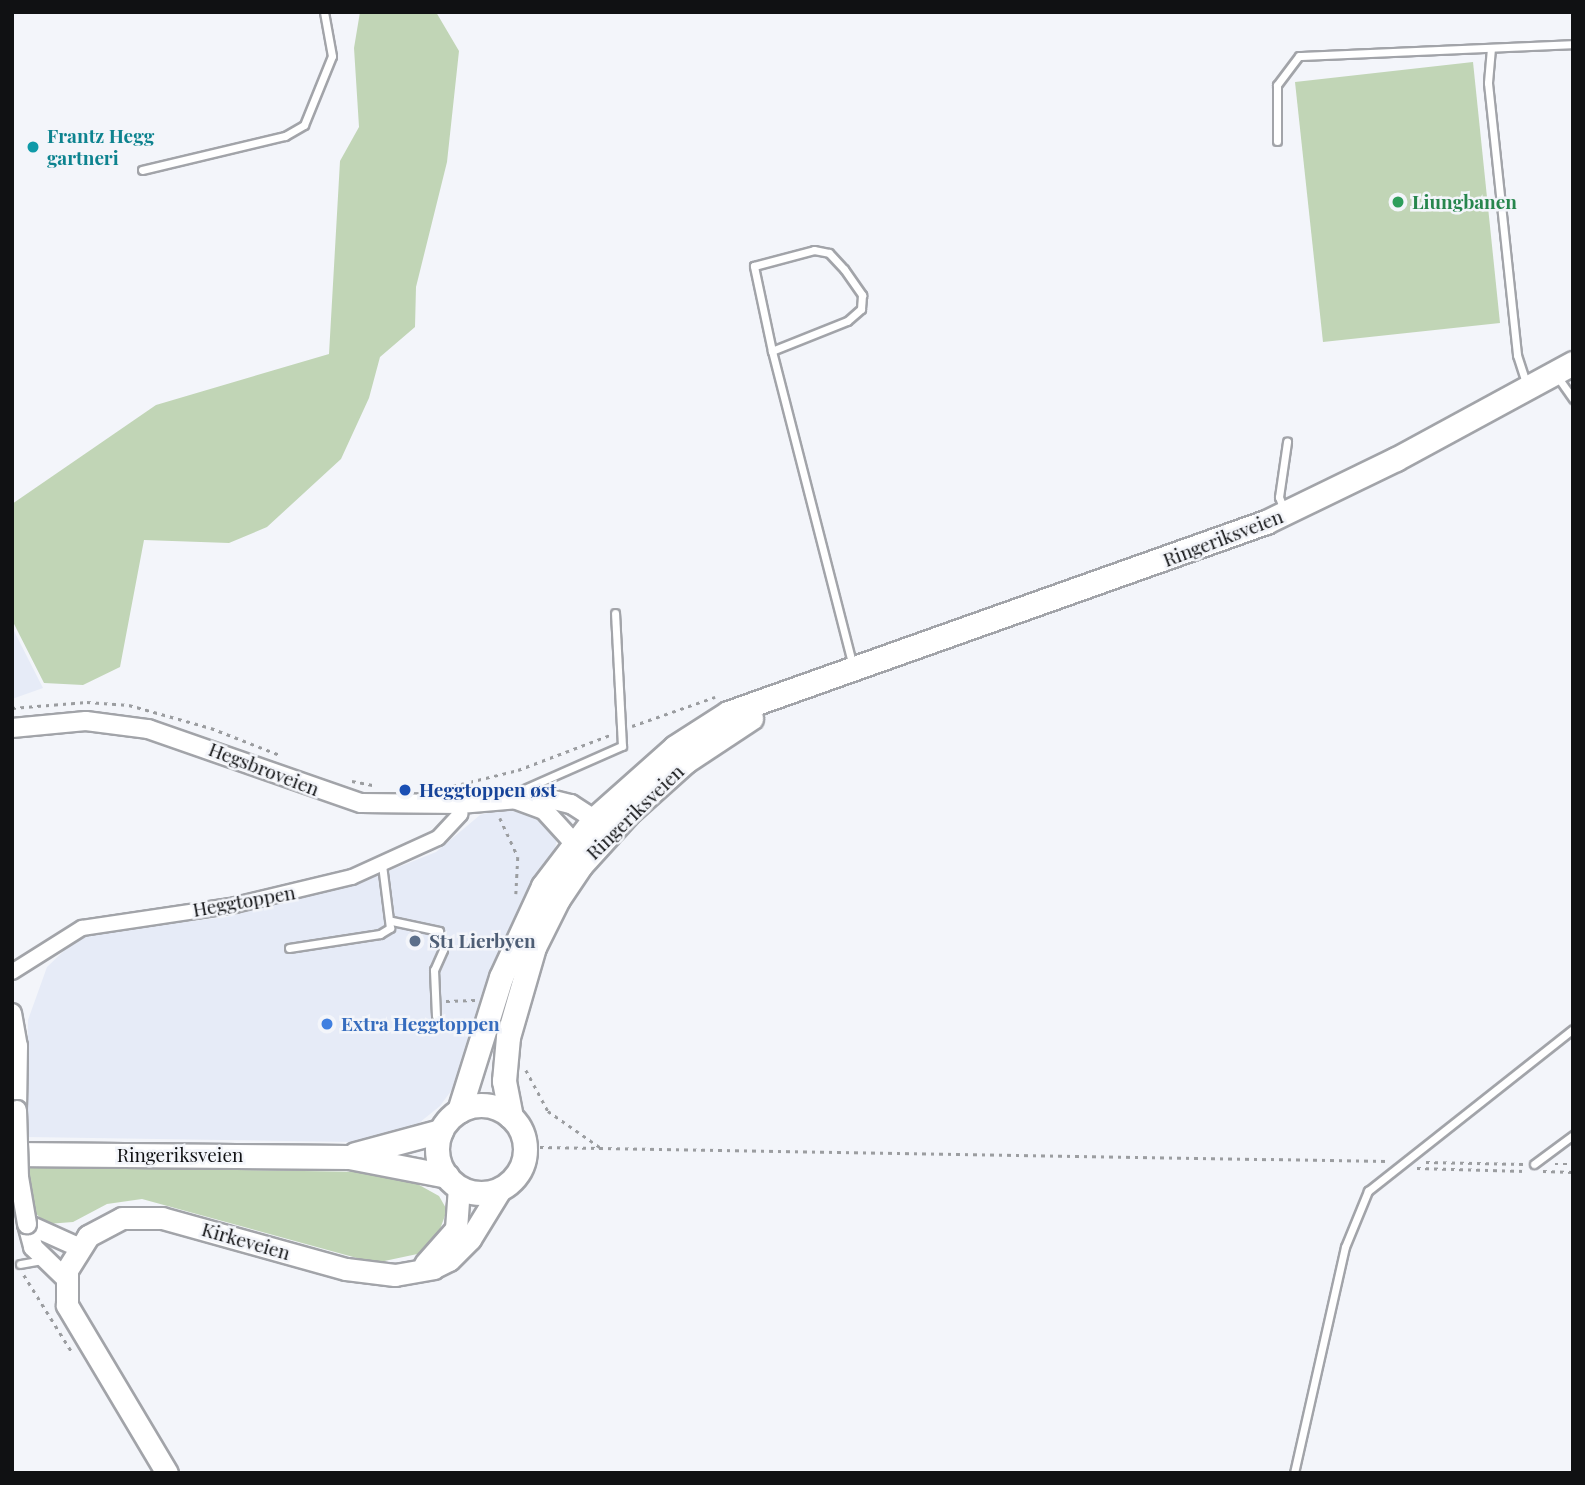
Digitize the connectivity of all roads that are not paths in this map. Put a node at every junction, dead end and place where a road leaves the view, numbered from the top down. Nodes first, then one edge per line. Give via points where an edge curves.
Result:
1 (324, 12) edge
2 (1573, 44) edge
3 (1491, 48) junction
4 (1277, 141) dead end
5 (142, 170) dead end
6 (772, 351) junction
7 (1564, 368) edge
8 (1528, 387) junction
9 (1573, 399) edge
10 (1287, 442) dead end
11 (1286, 514) junction
12 (615, 613) dead end
13 (854, 670) junction
14 (772, 701) junction
15 (12, 728) edge
16 (460, 804) junction
17 (505, 804) junction
18 (594, 819) junction
19 (574, 843) junction
20 (598, 844) junction
21 (382, 865) junction
22 (393, 921) junction
23 (289, 948) dead end
24 (12, 972) edge
25 (12, 1013) edge
26 (436, 1016) dead end
27 (1573, 1029) edge
28 (459, 1111) junction
29 (511, 1117) junction
30 (441, 1131) junction
31 (1573, 1135) edge
32 (12, 1154) edge
33 (349, 1157) junction
34 (1534, 1164) road end
35 (453, 1182) junction
36 (502, 1187) junction
37 (27, 1224) junction
38 (78, 1247) junction
39 (43, 1260) junction
40 (20, 1264) dead end
41 (421, 1268) junction
42 (65, 1279) junction
43 (167, 1473) edge
44 (1294, 1473) edge

1 - 5 lane via 332,56 310,116 295,132
2 - 3 lane
3 - 4 lane via 1299,56 1276,85
3 - 8 lane via 1488,83 1512,317 1520,370
6 - 6 lane via 754,266 799,252 829,253 858,288 861,309 846,321
6 - 13 lane
7 - 8 main road, Ringeriksveien
7 - 9 lane
8 - 11 main road, Ringeriksveien
10 - 11 lane via 1279,497
11 - 13 main road, Ringeriksveien
12 - 17 lane via 622,746 547,775
13 - 14 main road, Ringeriksveien
14 - 18 main road, Ringeriksveien via 728,713 708,726 639,777
14 - 20 main road, Ringeriksveien via 687,761
15 - 16 street, Hegsbroveien via 86,721 127,725 185,738 361,803
16 - 17 street, Hegsbroveien
16 - 21 street, Heggtoppen via 460,814 438,838
17 - 18 street, Hegsbroveien via 557,800
17 - 19 street via 544,810
18 - 19 main road, Ringeriksveien
18 - 20 street
19 - 20 street
19 - 28 main road, Ringeriksveien via 529,912 483,997
20 - 29 main road, Ringeriksveien via 558,899 523,978 504,1069
21 - 22 lane
21 - 24 street, Heggtoppen via 323,885 234,905 82,928
22 - 23 lane via 380,934
22 - 26 lane via 439,931 443,950 434,970
25 - 37 street, bridge via 18,1046 19,1177
27 - 44 lane via 1368,1191 1355,1215
28 - 29 main road via 486,1106
28 - 30 main road
29 - 36 main road via 520,1130 525,1152 518,1173
30 - 33 main road, Ringeriksveien
30 - 35 main road via 438,1156
31 - 34 lane
32 - 33 main road, Ringeriksveien
33 - 35 main road, Ringeriksveien
35 - 36 main road via 480,1193
35 - 41 main road via 456,1229
36 - 41 main road, Kirkeveien via 464,1246 433,1268
37 - 38 street
37 - 39 street via 33,1247
38 - 41 main road, Kirkeveien via 105,1224 141,1216 366,1274 395,1275
38 - 42 main road, Kirkeveien
39 - 40 lane
39 - 42 street
42 - 43 main road via 75,1324

